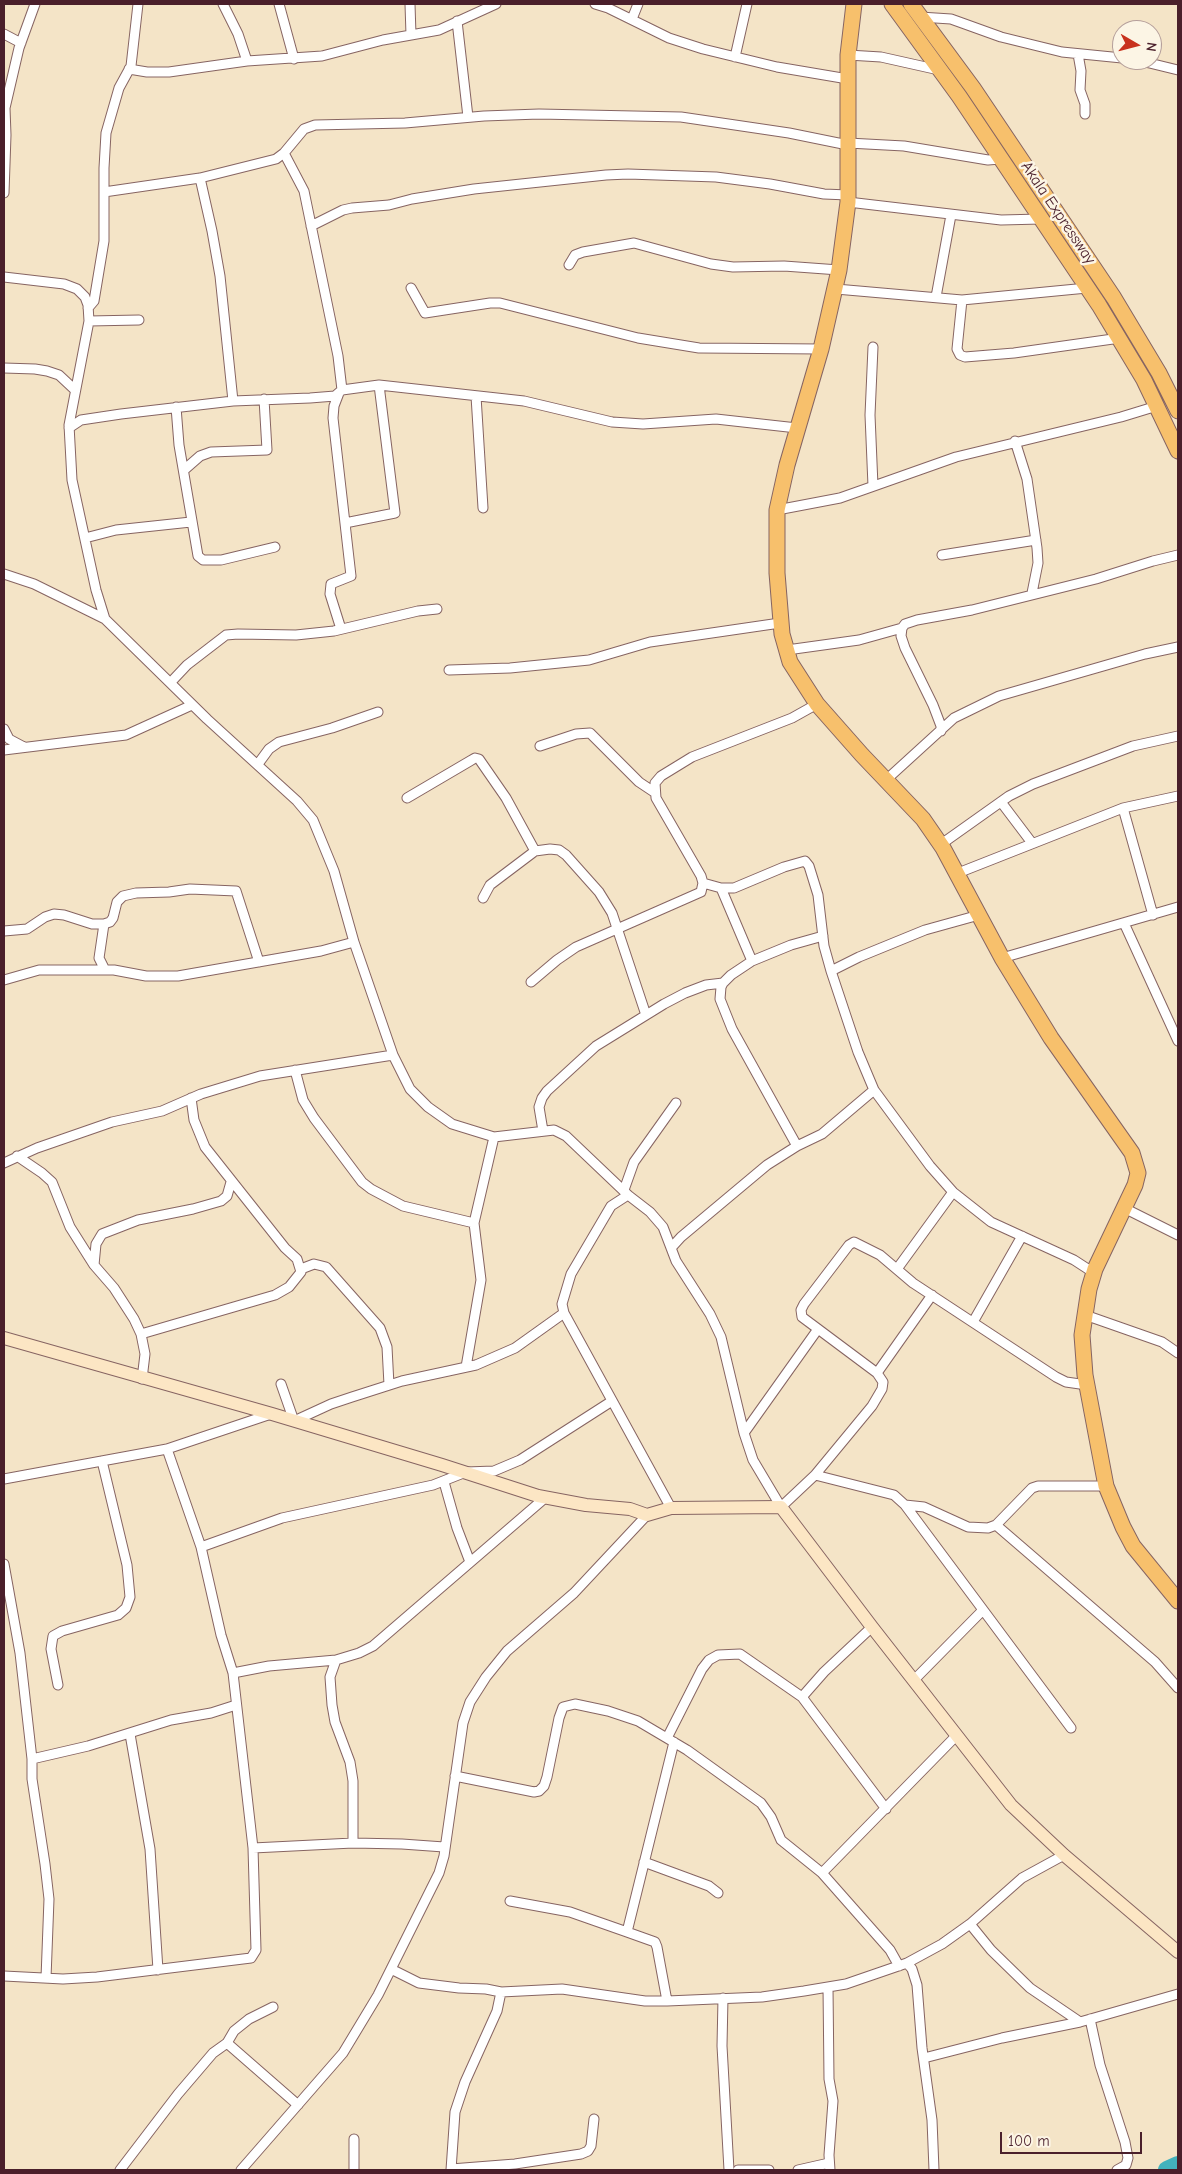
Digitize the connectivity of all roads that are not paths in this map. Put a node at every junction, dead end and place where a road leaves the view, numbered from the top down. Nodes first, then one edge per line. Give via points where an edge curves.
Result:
1 (36, 4) edge
2 (138, 4) edge
3 (223, 4) edge
4 (279, 4) edge
5 (410, 4) edge
6 (496, 4) edge
7 (595, 4) edge
8 (638, 4) edge
9 (747, 4) edge
10 (892, 4) edge
11 (911, 4) edge
12 (856, 6) edge
13 (920, 16) junction
14 (632, 19) junction
15 (456, 21) junction
16 (4, 34) edge
17 (411, 35) junction
18 (21, 43) junction
19 (1078, 54) junction
20 (848, 55) junction
21 (735, 57) junction
22 (1112, 57) edge
23 (294, 59) junction
24 (247, 61) junction
25 (1162, 66) edge
26 (129, 69) junction
27 (940, 70) junction
28 (1178, 70) edge
29 (848, 79) junction
30 (1085, 114) dead end
31 (468, 117) junction
32 (848, 144) junction
33 (284, 153) junction
34 (1000, 158) junction
35 (200, 178) junction
36 (104, 192) junction
37 (4, 193) edge
38 (848, 198) junction
39 (951, 214) junction
40 (1041, 219) junction
41 (311, 226) junction
42 (569, 265) dead end
43 (839, 270) junction
44 (4, 277) edge
45 (411, 288) dead end
46 (836, 288) junction
47 (1087, 288) junction
48 (95, 289) junction
49 (80, 291) junction
50 (936, 297) junction
51 (962, 300) junction
52 (88, 308) junction
53 (139, 320) dead end
54 (89, 321) junction
55 (1120, 338) junction
56 (873, 347) dead end
57 (821, 349) junction
58 (4, 368) edge
59 (378, 385) junction
60 (75, 390) junction
61 (340, 392) junction
62 (476, 396) junction
63 (264, 399) junction
64 (232, 401) junction
65 (1157, 406) junction
66 (176, 407) junction
67 (1178, 411) edge
68 (71, 415) junction
69 (81, 420) junction
70 (70, 428) junction
71 (797, 428) junction
72 (1015, 441) junction
73 (1178, 451) edge
74 (184, 470) junction
75 (873, 486) junction
76 (483, 508) dead end
77 (778, 510) junction
78 (191, 522) junction
79 (345, 524) junction
80 (85, 538) junction
81 (1036, 540) junction
82 (275, 548) dead end
83 (942, 555) dead end
84 (1178, 555) edge
85 (4, 574) edge
86 (1032, 594) junction
87 (437, 609) dead end
88 (106, 619) junction
89 (780, 623) junction
90 (902, 628) junction
91 (341, 629) junction
92 (1178, 647) edge
93 (787, 650) junction
94 (448, 670) dead end
95 (171, 682) junction
96 (817, 704) junction
97 (192, 705) junction
98 (378, 712) dead end
99 (4, 729) edge
100 (941, 731) junction
101 (1178, 736) edge
102 (540, 746) dead end
103 (24, 747) junction
104 (4, 750) edge
105 (258, 764) junction
106 (886, 780) junction
107 (654, 792) junction
108 (1178, 796) edge
109 (407, 798) dead end
110 (1001, 802) junction
111 (1122, 808) junction
112 (1032, 843) junction
113 (940, 844) junction
114 (535, 851) junction
115 (958, 873) junction
116 (703, 883) junction
117 (721, 888) junction
118 (483, 898) dead end
119 (1178, 907) edge
120 (979, 915) junction
121 (1153, 915) junction
122 (1124, 923) junction
123 (104, 924) junction
124 (618, 928) junction
125 (4, 931) edge
126 (823, 936) junction
127 (354, 942) junction
128 (1002, 958) junction
129 (752, 961) junction
130 (259, 962) junction
131 (105, 970) junction
132 (831, 971) junction
133 (4, 980) edge
134 (531, 982) dead end
135 (722, 983) junction
136 (646, 1015) junction
137 (1178, 1041) edge
138 (393, 1055) junction
139 (295, 1070) junction
140 (874, 1090) junction
141 (191, 1098) junction
142 (676, 1103) dead end
143 (543, 1131) junction
144 (494, 1137) junction
145 (797, 1146) junction
146 (17, 1156) junction
147 (4, 1163) edge
148 (231, 1182) junction
149 (953, 1192) junction
150 (626, 1193) junction
151 (1124, 1208) junction
152 (474, 1223) junction
153 (1178, 1235) edge
154 (1022, 1236) junction
155 (671, 1248) junction
156 (94, 1265) junction
157 (301, 1269) junction
158 (897, 1269) junction
159 (1094, 1273) junction
160 (932, 1295) junction
161 (564, 1313) junction
162 (1085, 1315) junction
163 (973, 1322) junction
164 (818, 1330) junction
165 (141, 1334) junction
166 (4, 1338) edge
167 (1178, 1352) edge
168 (466, 1367) junction
169 (877, 1373) junction
170 (142, 1378) junction
171 (281, 1384) dead end
172 (389, 1385) junction
173 (1087, 1385) junction
174 (612, 1401) junction
175 (272, 1414) junction
176 (294, 1422) junction
177 (744, 1433) junction
178 (167, 1448) junction
179 (102, 1461) junction
180 (466, 1472) junction
181 (815, 1475) junction
182 (4, 1480) edge
183 (444, 1482) junction
184 (1106, 1486) junction
185 (546, 1498) junction
186 (905, 1505) junction
187 (781, 1507) junction
188 (671, 1508) junction
189 (647, 1515) junction
190 (996, 1525) junction
191 (201, 1547) junction
192 (470, 1562) junction
193 (4, 1564) edge
194 (1178, 1601) edge
195 (983, 1610) junction
196 (872, 1627) junction
197 (336, 1660) junction
198 (233, 1673) junction
199 (914, 1680) junction
200 (58, 1684) dead end
201 (1178, 1688) edge
202 (802, 1697) junction
203 (236, 1705) junction
204 (1071, 1728) dead end
205 (130, 1734) junction
206 (956, 1735) junction
207 (670, 1740) junction
208 (32, 1759) junction
209 (455, 1776) junction
210 (886, 1809) junction
211 (353, 1843) junction
212 (253, 1848) junction
213 (444, 1848) junction
214 (1064, 1855) junction
215 (644, 1862) junction
216 (822, 1873) junction
217 (718, 1893) dead end
218 (510, 1901) dead end
219 (970, 1924) junction
220 (627, 1932) junction
221 (1178, 1952) edge
222 (903, 1964) junction
223 (392, 1969) junction
224 (158, 1970) junction
225 (4, 1976) edge
226 (46, 1978) junction
227 (828, 1987) junction
228 (501, 1992) junction
229 (1178, 1994) edge
230 (723, 1998) junction
231 (667, 2001) junction
232 (273, 2007) dead end
233 (1090, 2019) junction
234 (1080, 2022) junction
235 (227, 2043) junction
236 (924, 2058) junction
237 (298, 2104) junction
238 (594, 2119) dead end
239 (354, 2139) dead end
240 (829, 2167) edge
241 (120, 2170) edge
242 (240, 2170) edge
243 (354, 2170) edge
244 (451, 2170) edge
245 (729, 2170) edge
246 (738, 2170) edge
247 (769, 2170) edge
248 (798, 2170) edge
249 (934, 2170) edge
250 (1117, 2170) edge

1 - 18 street
2 - 26 street
3 - 24 street
4 - 23 street
5 - 17 street
6 - 15 street
7 - 14 street
8 - 14 street
9 - 21 street
10 - 27 main road, Akala Expressway
11 - 13 main road, Akala Expressway
12 - 20 main road
13 - 19 street via 951,20 1001,37
13 - 67 main road, Akala Expressway via 973,88 1114,298
14 - 21 street via 669,38
15 - 17 street via 439,30
15 - 31 street
16 - 18 street
17 - 23 street via 322,56
18 - 37 street via 5,108
19 - 22 street
19 - 30 street
20 - 27 street via 881,57
20 - 29 main road
21 - 29 street
23 - 24 street
24 - 26 street via 169,72
25 - 28 street
26 - 36 street via 119,88 106,133
27 - 34 main road, Akala Expressway
29 - 32 main road
31 - 32 street via 539,114 681,117
31 - 33 street via 405,123 315,125 304,129
32 - 34 street via 904,146 988,160
32 - 38 main road
33 - 35 street via 276,159
33 - 41 street via 304,191
34 - 40 main road, Akala Expressway
35 - 36 street
35 - 64 street via 220,276
36 - 48 street via 104,241
38 - 39 street
38 - 41 street via 716,177 606,175 474,189 412,198 389,205 352,208
38 - 43 main road
39 - 40 street via 1001,220
39 - 50 street
40 - 47 main road, Akala Expressway
41 - 61 street via 338,356
42 - 43 street via 575,255 583,252 634,243 733,267
43 - 46 main road
44 - 49 street via 64,284
45 - 57 street via 425,313 500,303 638,338 699,348
46 - 50 street
46 - 57 main road
47 - 51 street
47 - 55 main road, Akala Expressway
48 - 49 street
48 - 52 street via 94,301
49 - 52 street
50 - 51 street
51 - 55 street via 957,349 965,357
52 - 54 street
53 - 54 street
54 - 60 street
55 - 65 main road, Akala Expressway
56 - 75 street via 870,424
57 - 71 main road
58 - 60 street via 53,373
59 - 61 street
59 - 62 street
59 - 79 street via 394,513
60 - 68 street
61 - 63 street via 335,396
61 - 79 street via 333,418
62 - 71 street via 547,406 612,422 643,424 716,419
62 - 76 street
63 - 64 street
63 - 74 street via 267,450 211,452 200,456
64 - 66 street
65 - 72 street
65 - 73 main road, Akala Expressway
66 - 69 street
66 - 74 street
68 - 69 street
68 - 70 street
69 - 70 street
70 - 80 street via 72,480
71 - 77 main road
72 - 75 street via 956,456
72 - 81 street via 1027,479
74 - 78 street
75 - 77 street via 840,498
77 - 89 main road
78 - 80 street via 116,530
78 - 82 street via 198,556 203,560 220,560
79 - 91 street via 351,576 333,582 330,594
80 - 88 street
81 - 83 street
81 - 86 street via 1038,563
84 - 86 street
85 - 88 street via 34,584
86 - 90 street via 918,620
87 - 91 street
88 - 95 street
89 - 93 main road
89 - 94 street via 650,642 589,660
90 - 93 street via 858,640
90 - 100 street via 905,648 933,705
91 - 95 street via 296,635 226,635
92 - 100 street via 999,696 954,718
93 - 96 main road via 790,662
95 - 97 street
96 - 106 main road
96 - 107 street via 792,718 676,766 655,783
97 - 103 street via 126,735
97 - 105 street
98 - 105 street via 279,742
99 - 103 street via 9,739
100 - 106 street
101 - 110 street via 1140,744 1073,767
102 - 107 street via 576,734 590,733 639,782
103 - 104 street
105 - 127 street via 313,820 334,871
106 - 113 main road via 923,819
107 - 116 street
108 - 111 street
109 - 114 street via 475,758 479,759 506,798
110 - 112 street
110 - 113 street
111 - 112 street
111 - 121 street
112 - 115 street
113 - 115 main road
114 - 118 street via 490,885
114 - 124 street via 559,850 573,861 599,892
115 - 120 main road
116 - 117 street
116 - 124 street via 697,895
117 - 126 street via 743,886 805,861 818,895
117 - 129 street
119 - 121 street
120 - 128 main road
120 - 132 street via 924,930
121 - 122 street
122 - 128 street
122 - 137 street
123 - 125 street via 54,914 27,929
123 - 130 street via 114,918 117,902 136,893 190,889 236,891
123 - 131 street via 99,958
124 - 134 street via 576,947
124 - 136 street
126 - 129 street
126 - 132 street
127 - 130 street
127 - 138 street
128 - 151 main road via 1051,1038 1132,1153 1138,1173
129 - 135 street
130 - 131 street via 178,976 146,976
131 - 133 street via 39,970
132 - 140 street
135 - 136 street via 685,993
135 - 145 street via 720,999 732,1029
136 - 143 street via 596,1046 547,1091 539,1106
138 - 139 street
138 - 144 street via 410,1089 428,1107 452,1124
139 - 141 street via 260,1076
139 - 152 street via 303,1100 362,1182 403,1206
140 - 145 street via 822,1134
140 - 149 street
141 - 146 street via 162,1111 112,1122
141 - 148 street via 198,1134
142 - 150 street via 634,1162
143 - 144 street
143 - 150 street via 554,1130 566,1136
144 - 152 street
145 - 155 street via 767,1165
146 - 147 street
146 - 156 street via 52,1182 70,1228
148 - 156 street via 228,1196 221,1201 138,1220 102,1234 96,1244
148 - 157 street via 297,1259
149 - 154 street via 991,1222
149 - 158 street
150 - 155 street via 657,1219
150 - 161 street via 611,1206 571,1274 562,1304
151 - 153 street
151 - 159 main road
152 - 168 street via 481,1280
154 - 159 street
154 - 163 street
155 - 177 street via 721,1337
156 - 165 street via 114,1288
157 - 165 street via 299,1277 276,1294
157 - 172 street via 314,1264 326,1267 380,1328 387,1347
158 - 160 street
158 - 164 street via 866,1246 852,1243 801,1310 802,1317
159 - 162 main road
160 - 163 street
160 - 169 street
161 - 168 street via 515,1348
161 - 174 street
162 - 167 street via 1162,1342
162 - 173 main road via 1082,1335
163 - 173 street via 1056,1377
164 - 169 street
164 - 177 street
165 - 170 street via 145,1361
166 - 170 street
168 - 172 street
169 - 181 street via 882,1382 878,1398
170 - 175 street
171 - 176 street
172 - 176 street via 331,1404
173 - 184 main road
174 - 180 street via 520,1460 494,1471
174 - 188 street
175 - 176 street
175 - 178 street
176 - 180 street
177 - 187 street via 753,1460
178 - 179 street
178 - 191 street
179 - 182 street
179 - 200 street via 127,1565 130,1597 118,1616 53,1636 51,1649
180 - 183 street
180 - 185 street
181 - 186 street via 894,1495
181 - 187 street
183 - 191 street via 282,1518
183 - 192 street
184 - 190 street via 1032,1488
184 - 194 main road via 1134,1546
185 - 189 street via 630,1509
185 - 192 street
186 - 190 street via 924,1507 968,1527 983,1529
186 - 195 street
187 - 188 street
187 - 196 street
188 - 189 street
189 - 209 street via 574,1593 507,1651 486,1677 470,1702 463,1722
190 - 201 street via 1155,1662
191 - 198 street via 220,1635
192 - 197 street via 385,1638 359,1653
193 - 208 street via 15,1617
195 - 199 street
195 - 204 street
196 - 199 street
196 - 202 street
197 - 198 street
197 - 211 street via 330,1677 332,1705 353,1781
198 - 203 street
199 - 206 street
202 - 207 street via 740,1654 718,1655 702,1669
202 - 210 street
203 - 205 street via 171,1720
203 - 212 street
205 - 208 street
205 - 224 street via 150,1849
206 - 210 street
206 - 214 street via 1011,1805
207 - 209 street via 638,1721 567,1704 559,1718 547,1777 539,1791
207 - 215 street
207 - 216 street via 761,1803 781,1840
208 - 226 street via 49,1899
209 - 213 street
210 - 216 street
211 - 212 street
211 - 213 street
212 - 224 street via 256,1950 251,1958
213 - 223 street via 439,1873
214 - 219 street via 1022,1878
214 - 221 street
215 - 217 street via 710,1886
215 - 220 street
216 - 222 street
218 - 220 street via 570,1912
219 - 222 street via 942,1944
219 - 234 street via 1030,1988
220 - 231 street via 655,1942
222 - 227 street
222 - 236 street via 912,1969 917,1985
223 - 228 street via 420,1983
223 - 237 street via 343,2053
224 - 226 street via 97,1977
225 - 226 street
227 - 230 street via 762,1997
227 - 240 street via 829,2080 833,2101
228 - 231 street via 562,1989
228 - 244 street via 497,2012 455,2112
229 - 233 street
230 - 231 street
230 - 245 street via 722,2046
232 - 235 street via 249,2019 234,2031
233 - 234 street
233 - 250 street via 1128,2158 1126,2165
234 - 236 street
235 - 237 street
235 - 241 street via 178,2094
236 - 249 street
237 - 242 street
238 - 244 street via 591,2146 580,2154
239 - 243 street
240 - 248 street
246 - 247 street

